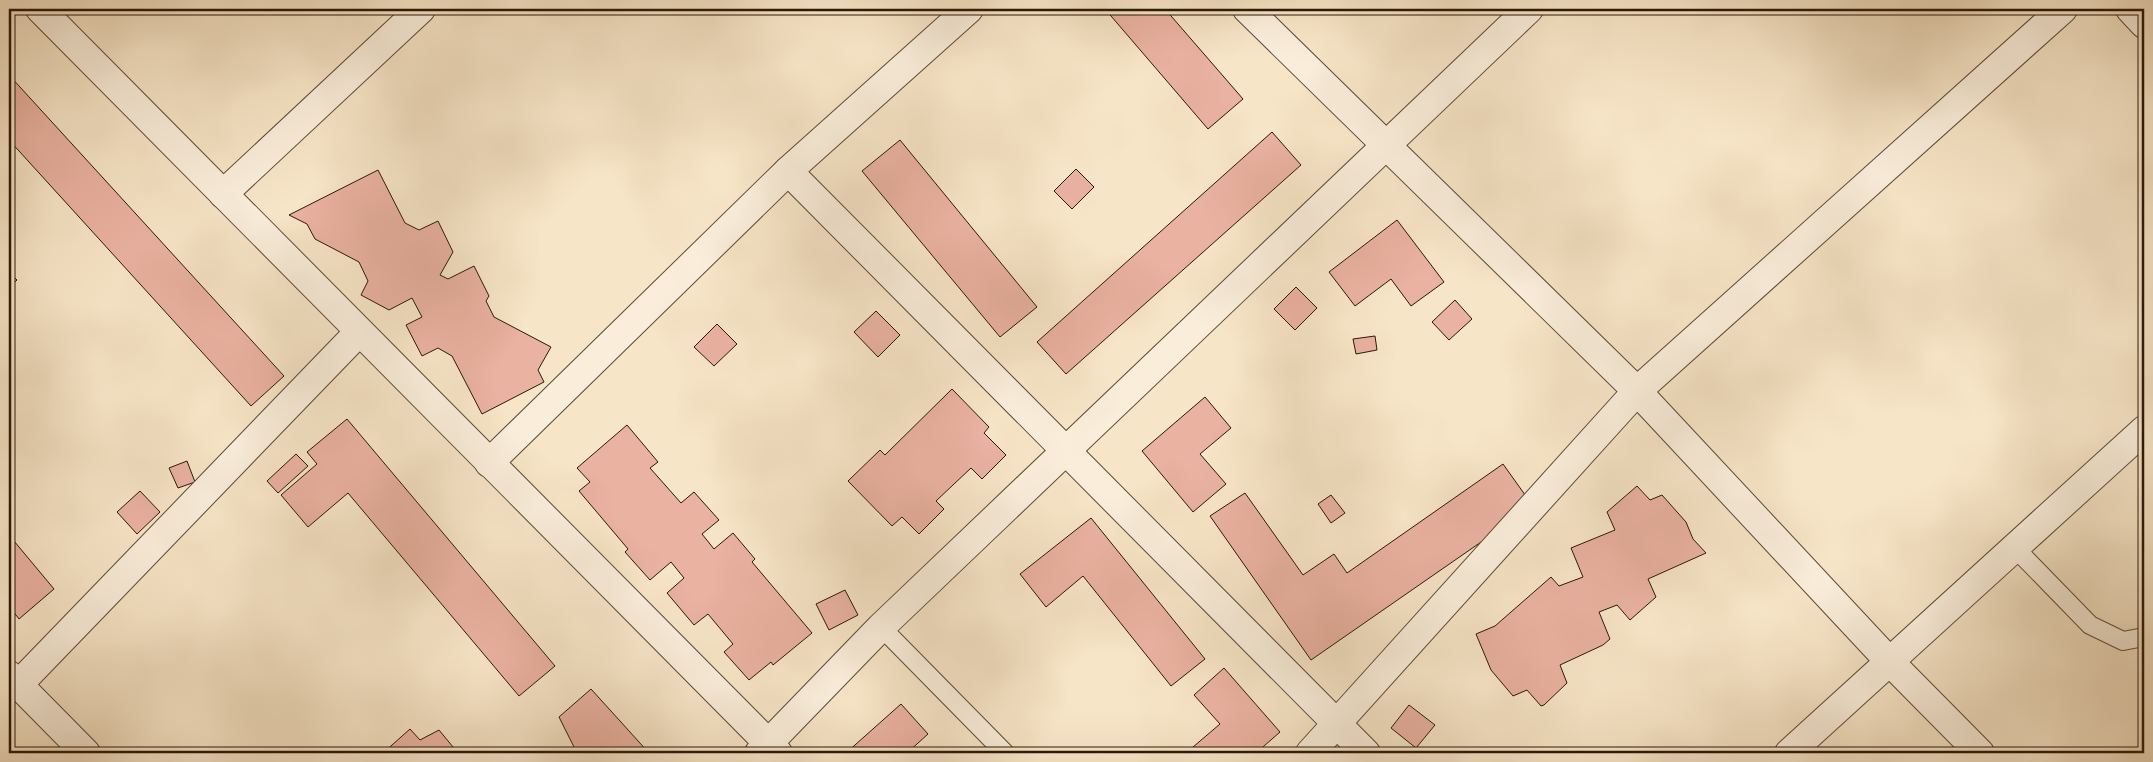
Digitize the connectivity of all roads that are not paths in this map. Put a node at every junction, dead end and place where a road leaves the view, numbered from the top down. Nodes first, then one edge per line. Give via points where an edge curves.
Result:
1 (40, 9) edge
2 (421, 9) edge
3 (969, 9) edge
4 (1247, 9) edge
5 (1529, 9) edge
6 (2063, 9) edge
7 (2130, 9) edge
8 (2144, 24) edge
9 (1385, 146) junction
10 (788, 171) junction
11 (223, 194) junction
12 (359, 332) junction
13 (1637, 391) junction
14 (2144, 430) edge
15 (1068, 451) junction
16 (489, 463) junction
17 (2015, 548) junction
18 (881, 627) junction
19 (2144, 637) edge
20 (1890, 662) junction
21 (13, 680) edge
22 (1337, 725) junction
23 (769, 750) edge
24 (86, 753) edge
25 (1005, 753) edge
26 (1310, 753) edge
27 (1366, 753) edge
28 (1789, 753) edge
29 (1980, 753) edge

1 - 11 street
2 - 11 street
3 - 10 street
4 - 9 street
5 - 9 street
6 - 13 street
7 - 8 street
9 - 13 street
9 - 15 street
10 - 15 street
10 - 16 street
11 - 12 street
12 - 16 street
12 - 21 street
13 - 20 street
13 - 22 street
14 - 17 street
15 - 18 street
15 - 22 street
16 - 23 street
17 - 19 lane via 2090,626 2123,641
17 - 20 street
18 - 23 street
18 - 25 lane
20 - 28 street
20 - 29 street
21 - 24 street
22 - 26 street
22 - 27 street

